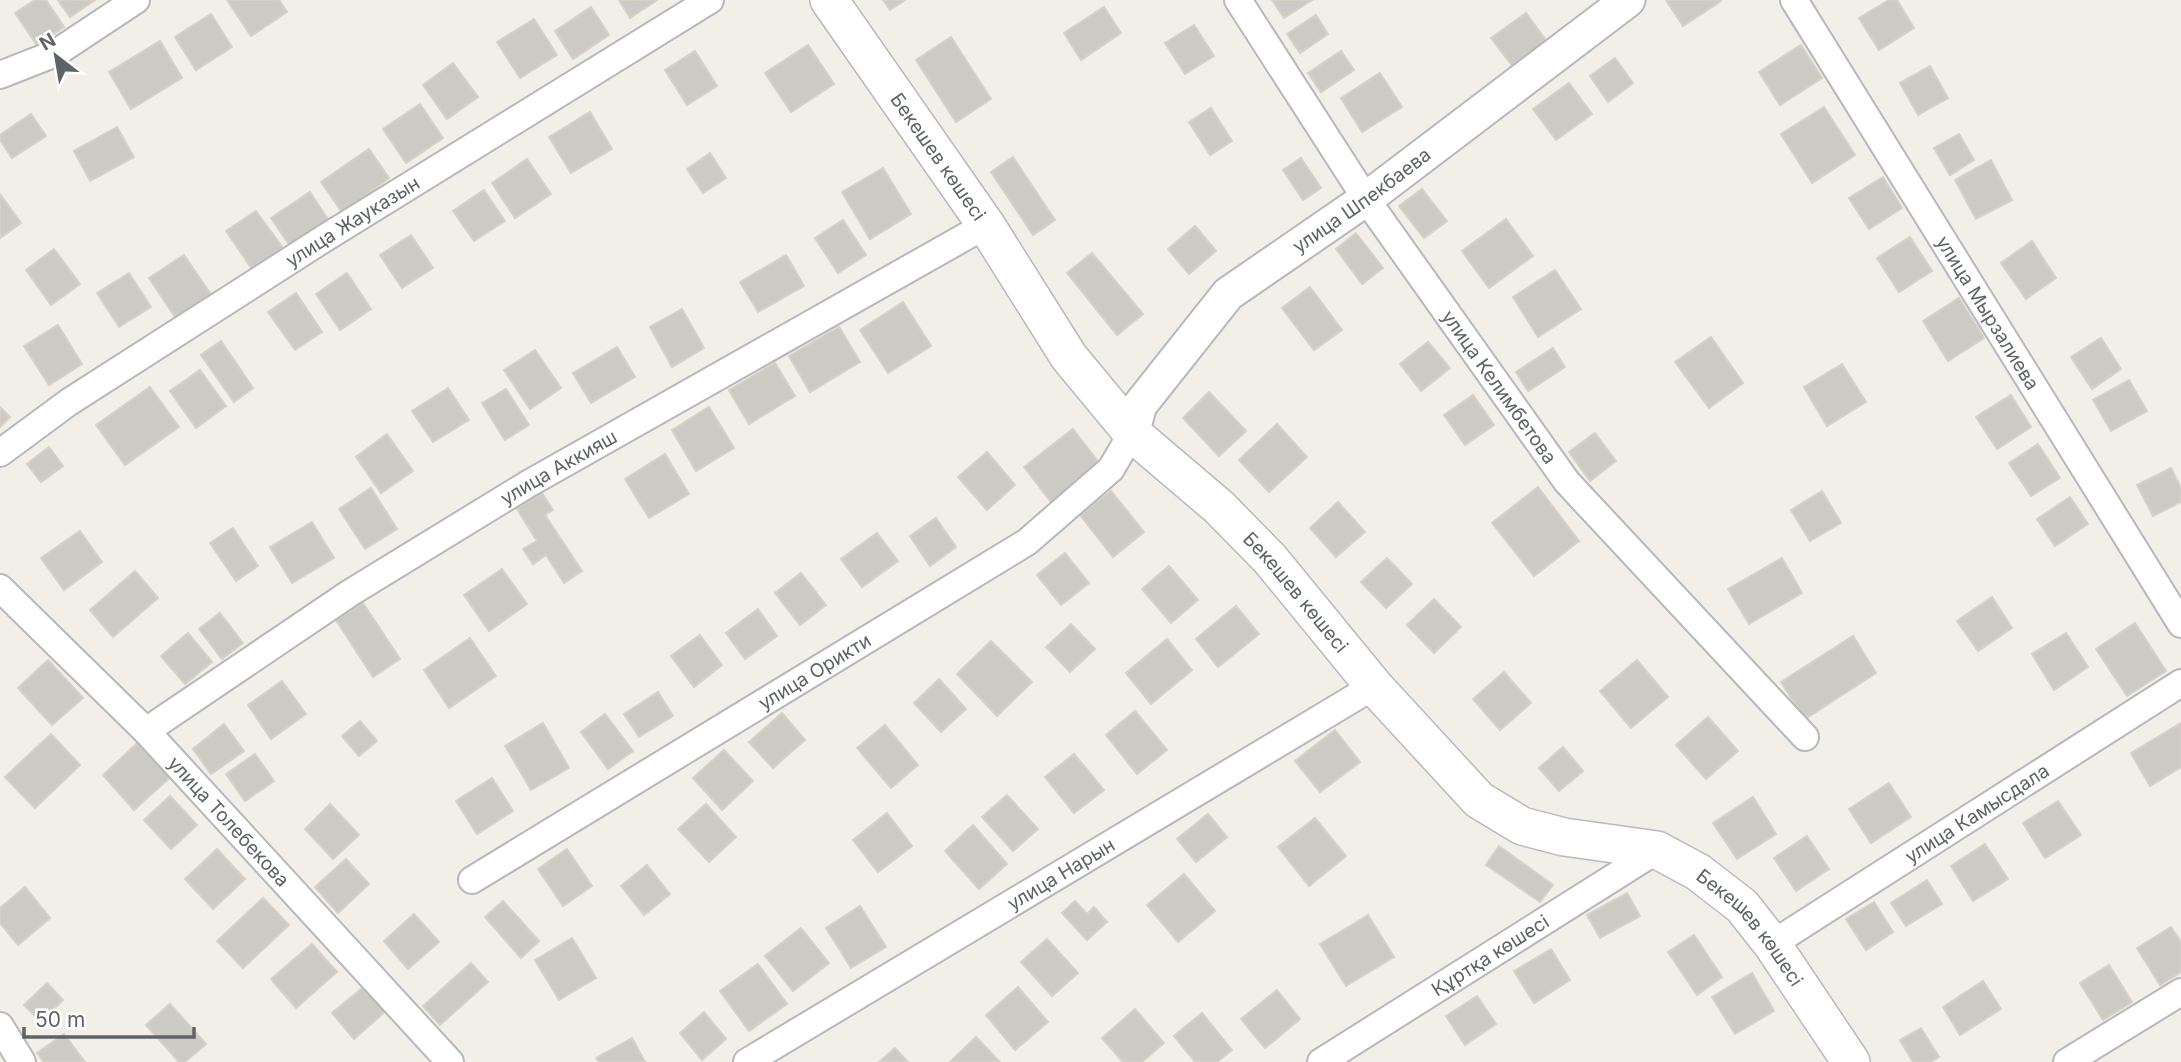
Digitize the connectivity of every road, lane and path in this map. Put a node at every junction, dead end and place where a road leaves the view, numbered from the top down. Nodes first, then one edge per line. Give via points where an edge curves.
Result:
1 (136, 0) edge
2 (710, 0) edge
3 (829, 0) edge
4 (1238, 0) edge
5 (1628, 0) edge
6 (1794, 0) edge
7 (0, 75) edge
8 (1366, 200) junction
9 (986, 225) junction
10 (1132, 433) junction
11 (0, 453) edge
12 (0, 587) edge
13 (2181, 624) edge
14 (2181, 683) edge
15 (1374, 686) junction
16 (146, 731) junction
17 (1805, 737) dead end
18 (1657, 850) junction
19 (472, 880) dead end
20 (1772, 944) junction
21 (2181, 992) edge
22 (0, 1026) edge
23 (22, 1062) edge
24 (450, 1062) edge
25 (747, 1062) edge
26 (1321, 1062) edge
27 (1851, 1062) edge
28 (2067, 1062) edge

1 - 7 street via 56,53
2 - 11 street, улица Жауказын via 325,238 69,402
3 - 9 main road, Бекешев көшесі
4 - 8 street, улица Келимбетова
5 - 8 street, улица Шпекбаева
6 - 13 street, улица Мырзалиева
8 - 10 street, улица Шпекбаева via 1228,294 1140,405
8 - 17 street, улица Келимбетова via 1567,482
9 - 10 main road, Бекешев көшесі via 1069,357
9 - 16 street, улица Аккияш via 516,491 350,593
10 - 15 main road, Бекешев көшесі via 1270,559
10 - 19 street, улица Орикти via 1111,469 1027,542
12 - 16 street, улица Толебекова
14 - 20 street, улица Камысдала
15 - 18 main road, Бекешев көшесі via 1479,800 1522,826
15 - 25 street, улица Нарын
16 - 24 street, улица Толебекова
18 - 20 main road, Бекешев көшесі via 1698,872 1742,906
18 - 26 street, Құртқа көшесі
20 - 27 main road, Бекешев көшесі
21 - 28 street
22 - 23 street

